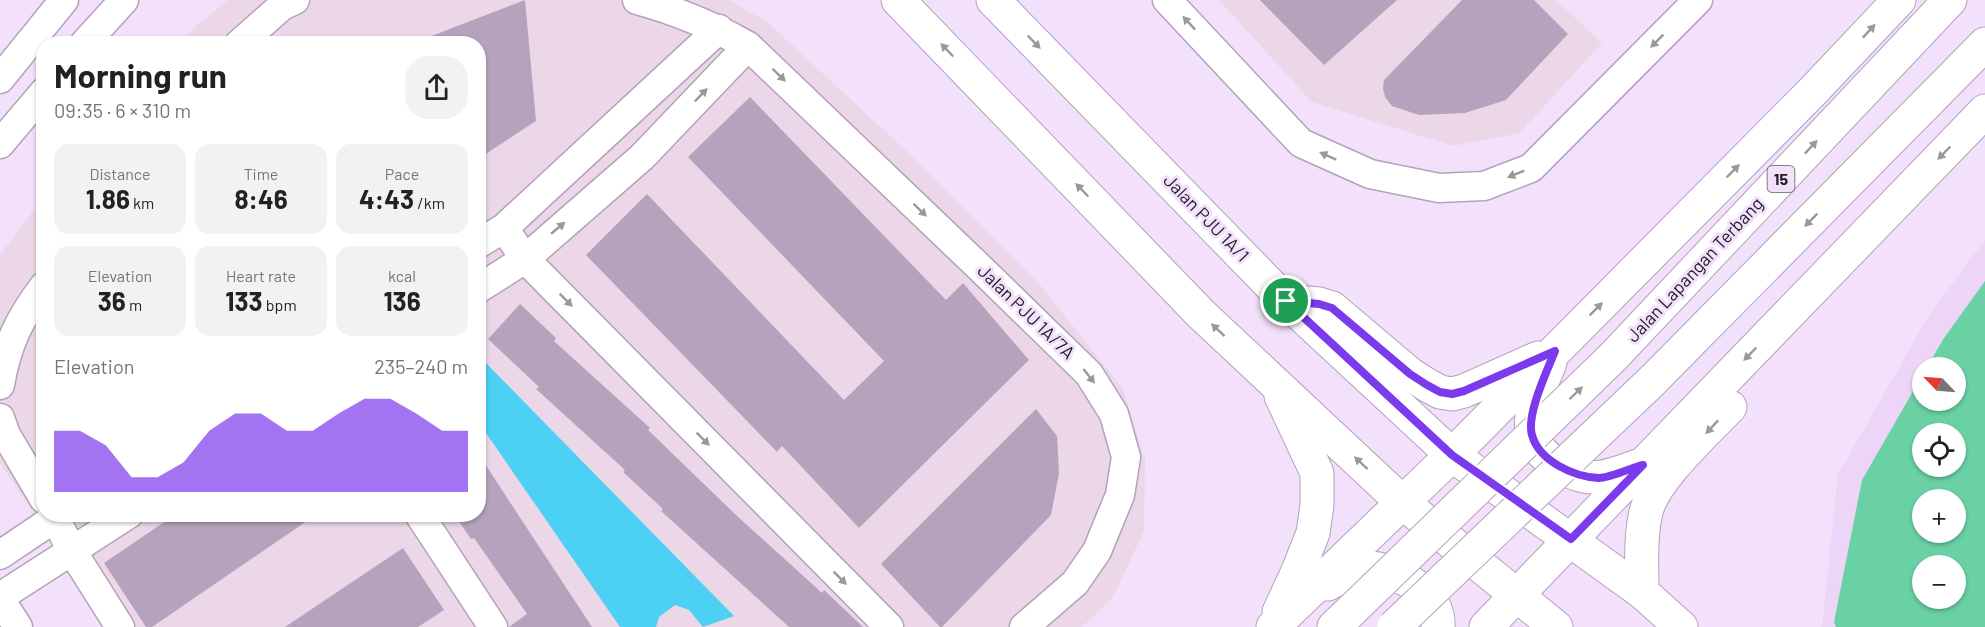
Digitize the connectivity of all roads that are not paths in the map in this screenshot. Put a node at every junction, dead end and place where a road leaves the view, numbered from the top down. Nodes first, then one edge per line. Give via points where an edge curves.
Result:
1 (64, 0) edge
2 (123, 0) edge
3 (295, 0) edge
4 (637, 0) edge
5 (898, 0) edge
6 (993, 0) edge
7 (1167, 0) edge
8 (1698, 0) edge
9 (1899, 0) edge
10 (1950, 0) edge
11 (719, 29) junction
12 (91, 36) edge
13 (248, 36) edge
14 (1985, 44) edge
15 (748, 46) junction
16 (0, 79) edge
17 (36, 101) edge
18 (1985, 111) edge
19 (0, 144) edge
20 (1895, 205) junction
21 (504, 228) junction
22 (486, 239) edge
23 (525, 259) junction
24 (486, 284) edge
25 (36, 296) edge
26 (1286, 301) junction
27 (1555, 351) junction
28 (1274, 381) junction
29 (0, 385) edge
30 (0, 418) edge
31 (1452, 455) junction
32 (1643, 465) junction
33 (36, 484) edge
34 (1403, 503) junction
35 (41, 522) edge
36 (58, 522) edge
37 (117, 522) edge
38 (424, 522) edge
39 (1571, 539) junction
40 (72, 551) junction
41 (0, 555) edge
42 (1310, 592) junction
43 (1642, 592) junction
44 (1517, 594) junction
45 (0, 598) edge
46 (1344, 618) edge
47 (18, 627) edge
48 (120, 627) edge
49 (493, 627) edge
50 (889, 627) edge
51 (1024, 627) edge
52 (1273, 627) edge
53 (1394, 627) edge
54 (1438, 627) edge
55 (1486, 627) edge
56 (1556, 627) edge
57 (1681, 627) edge

1 - 16 street
2 - 12 street
3 - 13 street via 282,6
4 - 11 street, Jalan PJU 1A/7A
28 -> 5 main road via 1202,314
6 -> 26 main road, Jalan PJU 1A/1
8 -> 7 street via 1531,168 1484,186 1439,188 1370,174 1301,143
27 -> 9 main road
46 -> 10 main road, Jalan Lapangan Terbang / 15, bridge via 1613,357
11 - 15 street, Jalan PJU 1A/7A
11 - 21 street
14 -> 53 main road, bridge via 1652,381
23 -> 15 street via 642,157
15 -> 51 street, Jalan PJU 1A/7A via 1089,374 1114,414 1126,457 1120,495 1097,550 1074,583
17 - 19 street
18 -> 20 main road
20 -> 32 main road
20 -> 43 main road via 1873,249 1833,297 1660,481 1646,510
21 - 22 street
21 - 23 street
23 - 24 street
23 -> 50 street
25 - 29 street via 10,340
26 - 27 main road via 1332,308 1410,374 1440,392 1464,391
26 - 31 main road, Jalan PJU 1A/1
27 - 31 main road
27 - 32 main road via 1533,412 1532,434 1541,452 1559,466 1600,478
34 -> 28 main road
28 - 52 main road via 1317,472 1317,494 1313,533
30 - 33 street
31 - 34 main road
31 - 39 main road, Jalan PJU 1A/1
32 - 39 main road
34 - 42 main road
34 - 44 main road
35 - 41 street
36 - 40 street
37 - 40 street
38 - 49 street
39 - 43 main road, Jalan PJU 1A/1
39 - 44 main road
40 - 45 street
40 - 48 street
42 - 52 main road
42 - 54 main road via 1369,567 1395,573 1416,586 1431,602 1439,619
43 - 57 main road, Jalan PJU 1A/1
44 - 55 main road
44 - 56 main road
45 - 47 street

